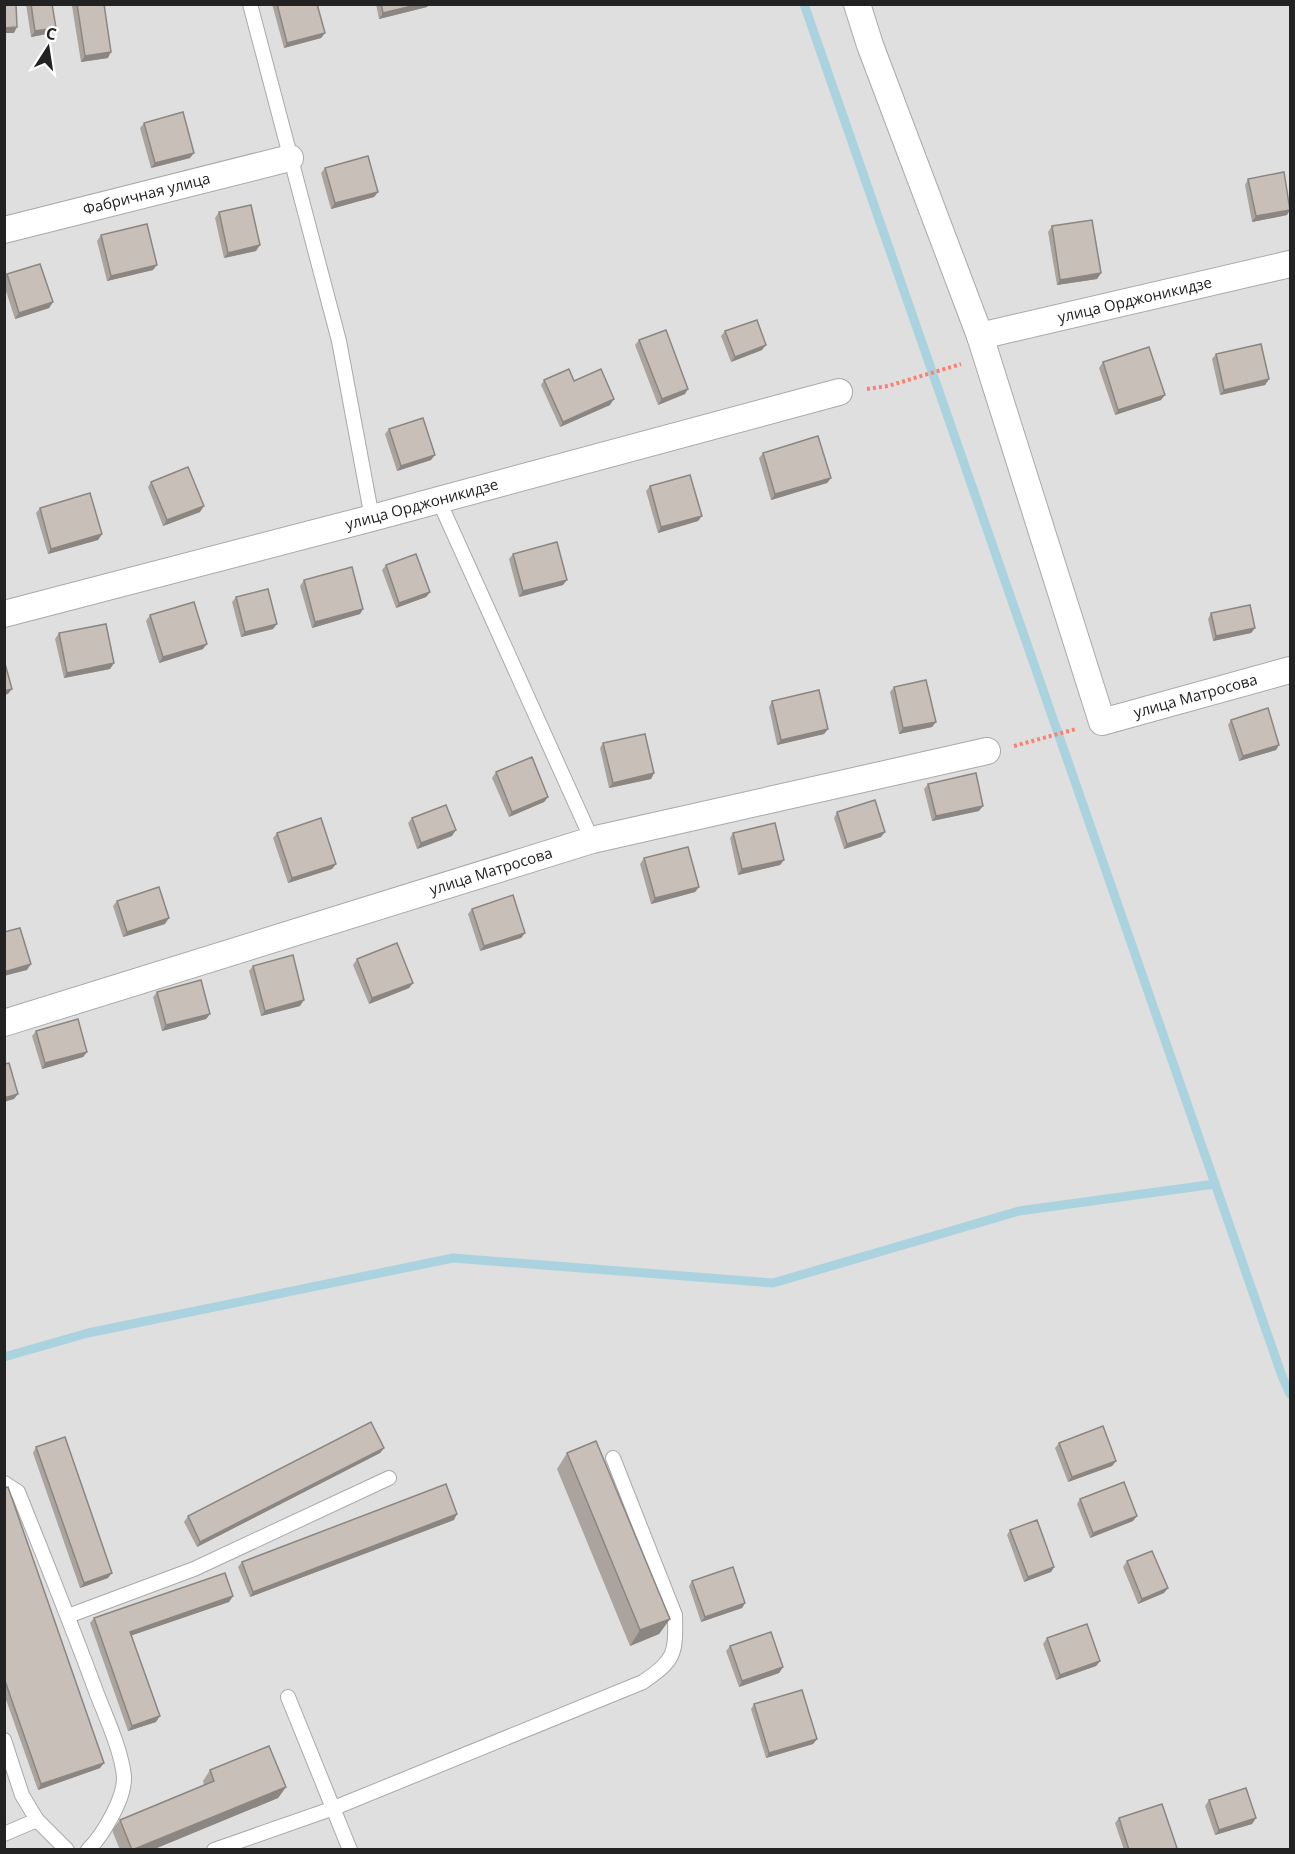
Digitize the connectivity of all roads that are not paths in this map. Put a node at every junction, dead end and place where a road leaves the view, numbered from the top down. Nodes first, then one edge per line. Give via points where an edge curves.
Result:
1 (250, 4) edge
2 (857, 4) edge
3 (290, 158) junction
4 (4, 230) edge
5 (1290, 264) edge
6 (980, 336) junction
7 (839, 392) dead end
8 (439, 501) junction
9 (372, 518) junction
10 (4, 614) edge
11 (1290, 670) edge
12 (987, 752) dead end
13 (592, 840) junction
14 (4, 1023) edge
15 (613, 1458) dead end
16 (389, 1478) dead end
17 (4, 1483) edge
18 (68, 1616) junction
19 (288, 1697) dead end
20 (4, 1740) edge
21 (334, 1808) junction
22 (37, 1820) junction
23 (4, 1834) edge
24 (67, 1850) edge
25 (88, 1850) edge
26 (214, 1850) edge
27 (350, 1850) edge

1 - 3 lane
2 - 6 street
3 - 4 street, Фабричная улица
3 - 9 lane via 339,341
5 - 6 street, улица Орджоникидзе
6 - 11 street, улица Матросова via 1102,722
7 - 8 street, улица Орджоникидзе
8 - 9 street, улица Орджоникидзе
8 - 13 lane
9 - 10 street, улица Орджоникидзе
12 - 13 street, улица Матросова
13 - 14 street, улица Матросова
15 - 21 lane via 675,1616 676,1643 665,1666 643,1682
16 - 18 lane via 194,1569
17 - 18 lane via 18,1492
18 - 25 lane via 116,1744 124,1778 116,1808 100,1838
19 - 21 lane
20 - 22 lane via 22,1795
21 - 26 lane
21 - 27 lane
22 - 23 lane
22 - 24 lane

